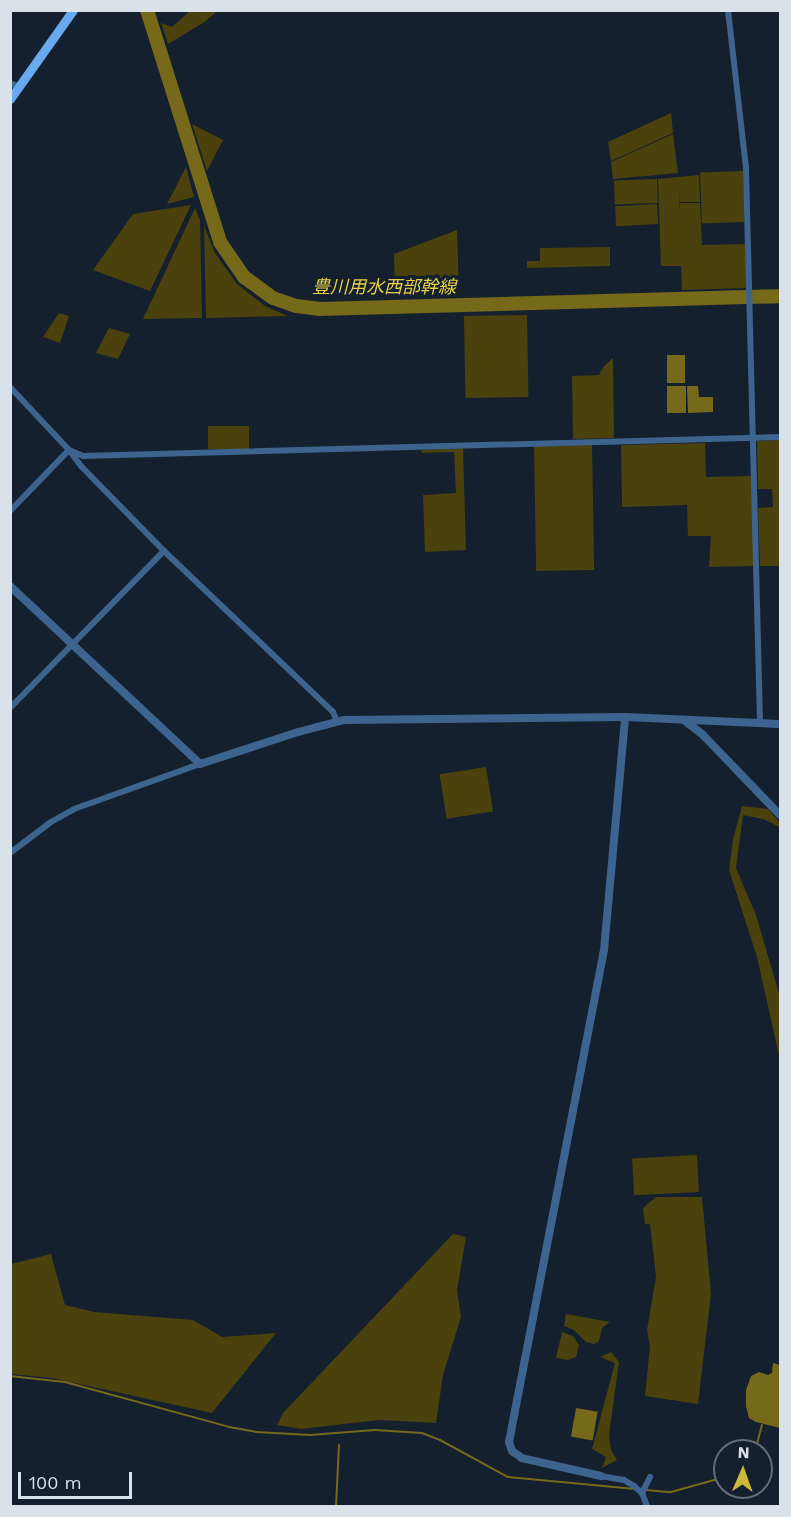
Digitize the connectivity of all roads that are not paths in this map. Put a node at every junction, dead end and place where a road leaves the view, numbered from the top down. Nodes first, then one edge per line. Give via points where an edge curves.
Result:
1 (74, 10) edge
2 (728, 10) edge
3 (15, 85) edge
4 (10, 99) edge
5 (10, 387) edge
6 (780, 437) edge
7 (754, 438) junction
8 (69, 450) junction
9 (10, 511) edge
10 (164, 551) junction
11 (10, 586) edge
12 (75, 644) junction
13 (10, 708) edge
14 (625, 717) junction
15 (683, 719) junction
16 (337, 721) junction
17 (760, 723) junction
18 (780, 724) edge
19 (200, 764) junction
20 (780, 815) edge
21 (10, 853) edge
22 (601, 1476) joint
23 (650, 1478) dead end
24 (642, 1493) junction
25 (646, 1506) edge

1 - 3 main road
2 - 7 street via 747,169
3 - 4 main road
5 - 8 street
6 - 7 street
7 - 8 street via 83,456
7 - 17 street
8 - 9 street
8 - 10 street
10 - 12 street
10 - 16 street via 333,712
11 - 12 street
12 - 13 street
12 - 19 street
14 - 15 street
14 - 16 street
14 - 22 street via 604,950 509,1442 512,1451 522,1458
15 - 17 street
15 - 20 street
16 - 19 street
17 - 18 street
19 - 21 street via 74,809
22 - 24 street via 624,1480
23 - 24 street
24 - 25 street

